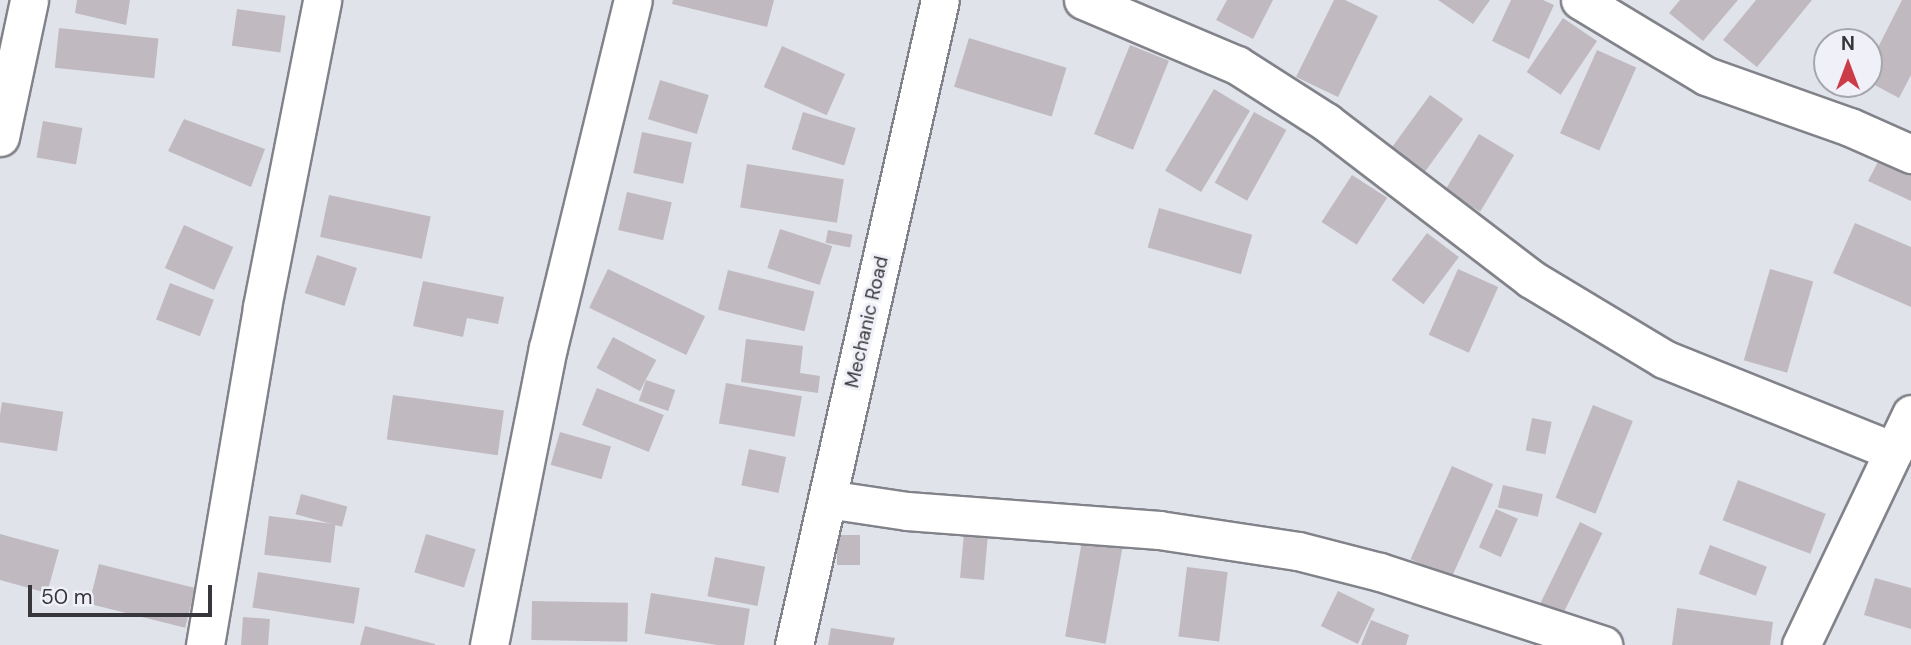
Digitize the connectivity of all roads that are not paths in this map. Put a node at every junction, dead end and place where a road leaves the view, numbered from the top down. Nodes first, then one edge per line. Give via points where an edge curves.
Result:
1 (29, 0) edge
2 (322, 0) edge
3 (633, 0) edge
4 (940, 0) edge
5 (1083, 0) edge
6 (1580, 0) edge
7 (0, 137) edge
8 (1911, 154) edge
9 (1904, 434) edge
10 (827, 499) junction
11 (205, 645) edge
12 (489, 645) edge
13 (794, 645) edge
14 (1603, 645) edge
15 (1801, 645) edge

1 - 7 street
2 - 11 street via 257,334
3 - 12 street via 548,348
4 - 10 street, Mechanic Road
5 - 9 street via 1237,65 1326,122 1531,279 1664,359
6 - 8 street via 1706,76 1850,127
9 - 15 street
10 - 13 street, Mechanic Road
10 - 14 street via 907,511 1158,530 1298,551 1380,572

